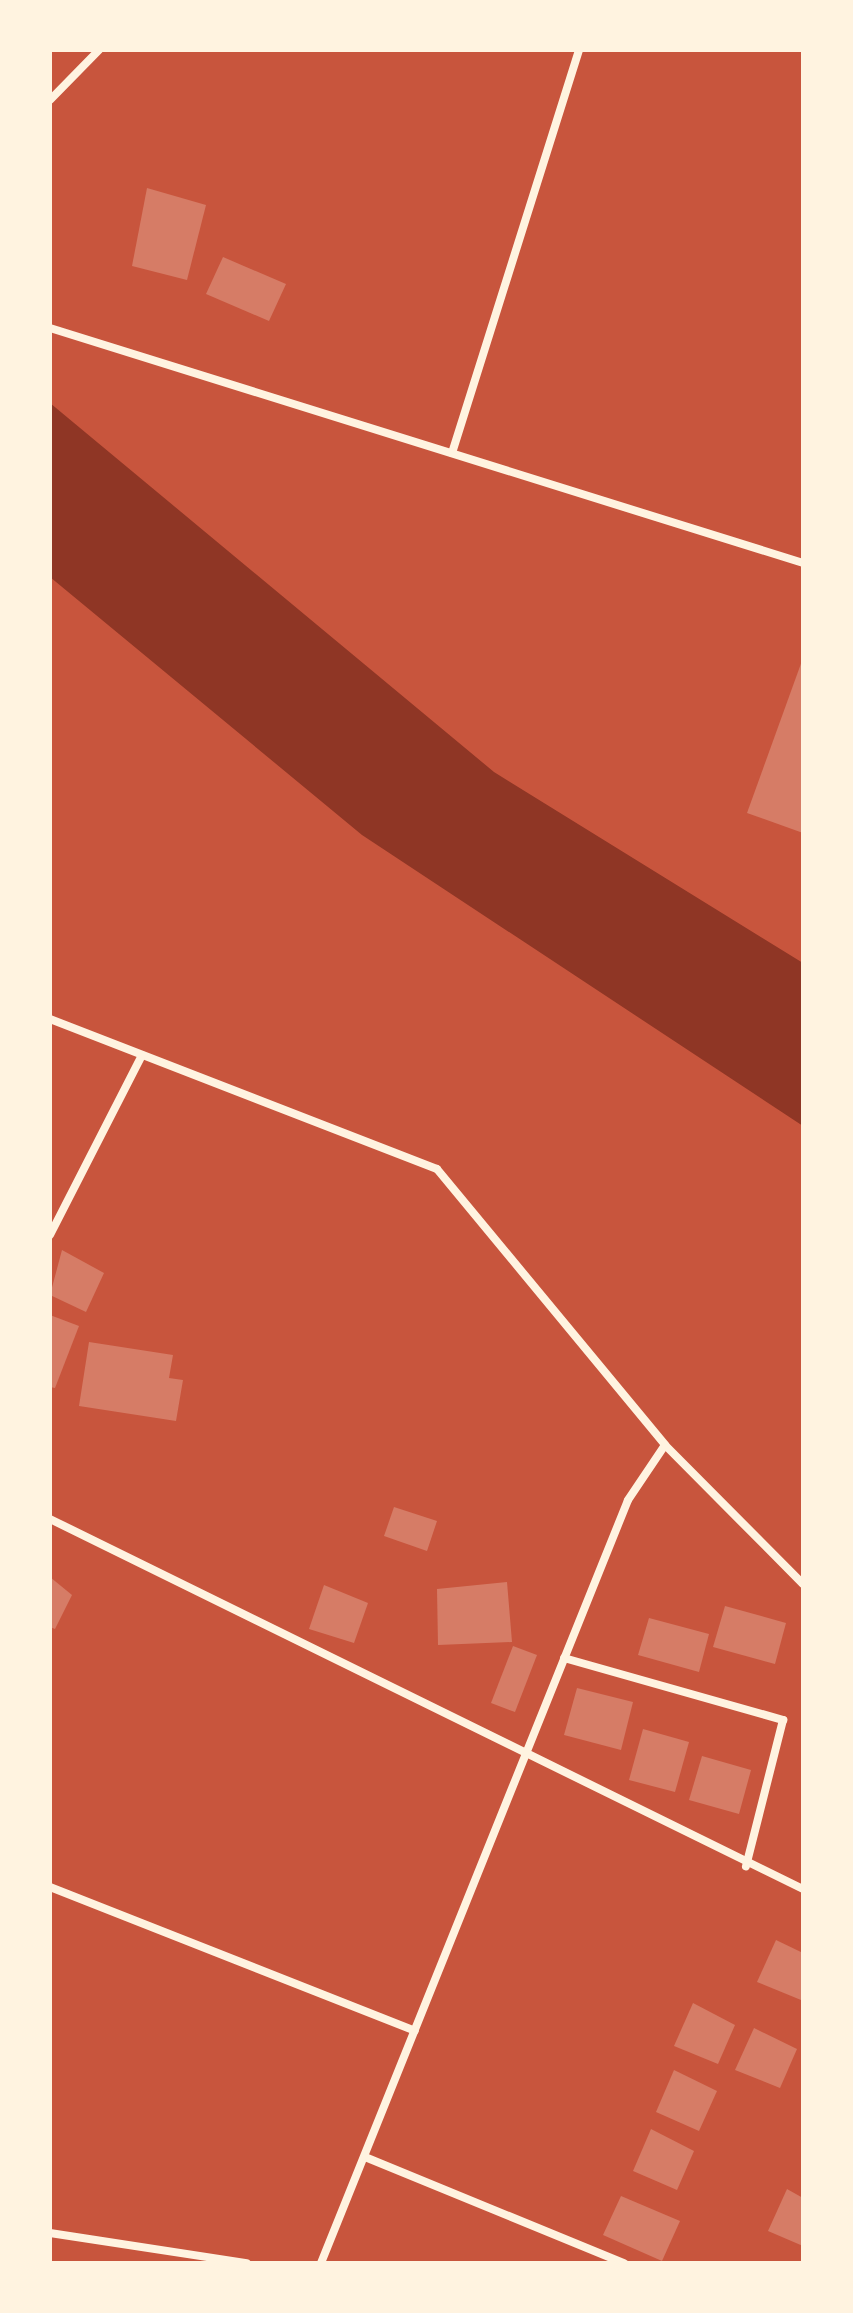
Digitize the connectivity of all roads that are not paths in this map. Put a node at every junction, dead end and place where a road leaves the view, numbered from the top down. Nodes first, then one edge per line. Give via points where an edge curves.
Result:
1 (99, 50) edge
2 (579, 50) edge
3 (50, 100) edge
4 (50, 328) edge
5 (452, 453) junction
6 (803, 563) edge
7 (50, 1019) edge
8 (142, 1055) junction
9 (50, 1235) edge
10 (665, 1445) junction
11 (50, 1519) edge
12 (803, 1584) edge
13 (564, 1658) junction
14 (524, 1758) junction
15 (746, 1866) junction
16 (50, 1887) edge
17 (803, 1889) edge
18 (415, 2031) junction
19 (365, 2157) junction
20 (50, 2233) edge
21 (247, 2263) edge
22 (321, 2263) edge
23 (624, 2263) edge

1 - 3 street
2 - 5 street
4 - 5 street
5 - 6 street
7 - 8 street
8 - 9 street
8 - 10 street via 437,1169
10 - 12 street
10 - 13 street via 628,1500
11 - 14 street
13 - 14 street
13 - 15 street via 783,1720
14 - 15 street
14 - 18 street
15 - 17 street
16 - 18 street
18 - 19 street
19 - 22 street
19 - 23 street
20 - 21 street via 133,2240

